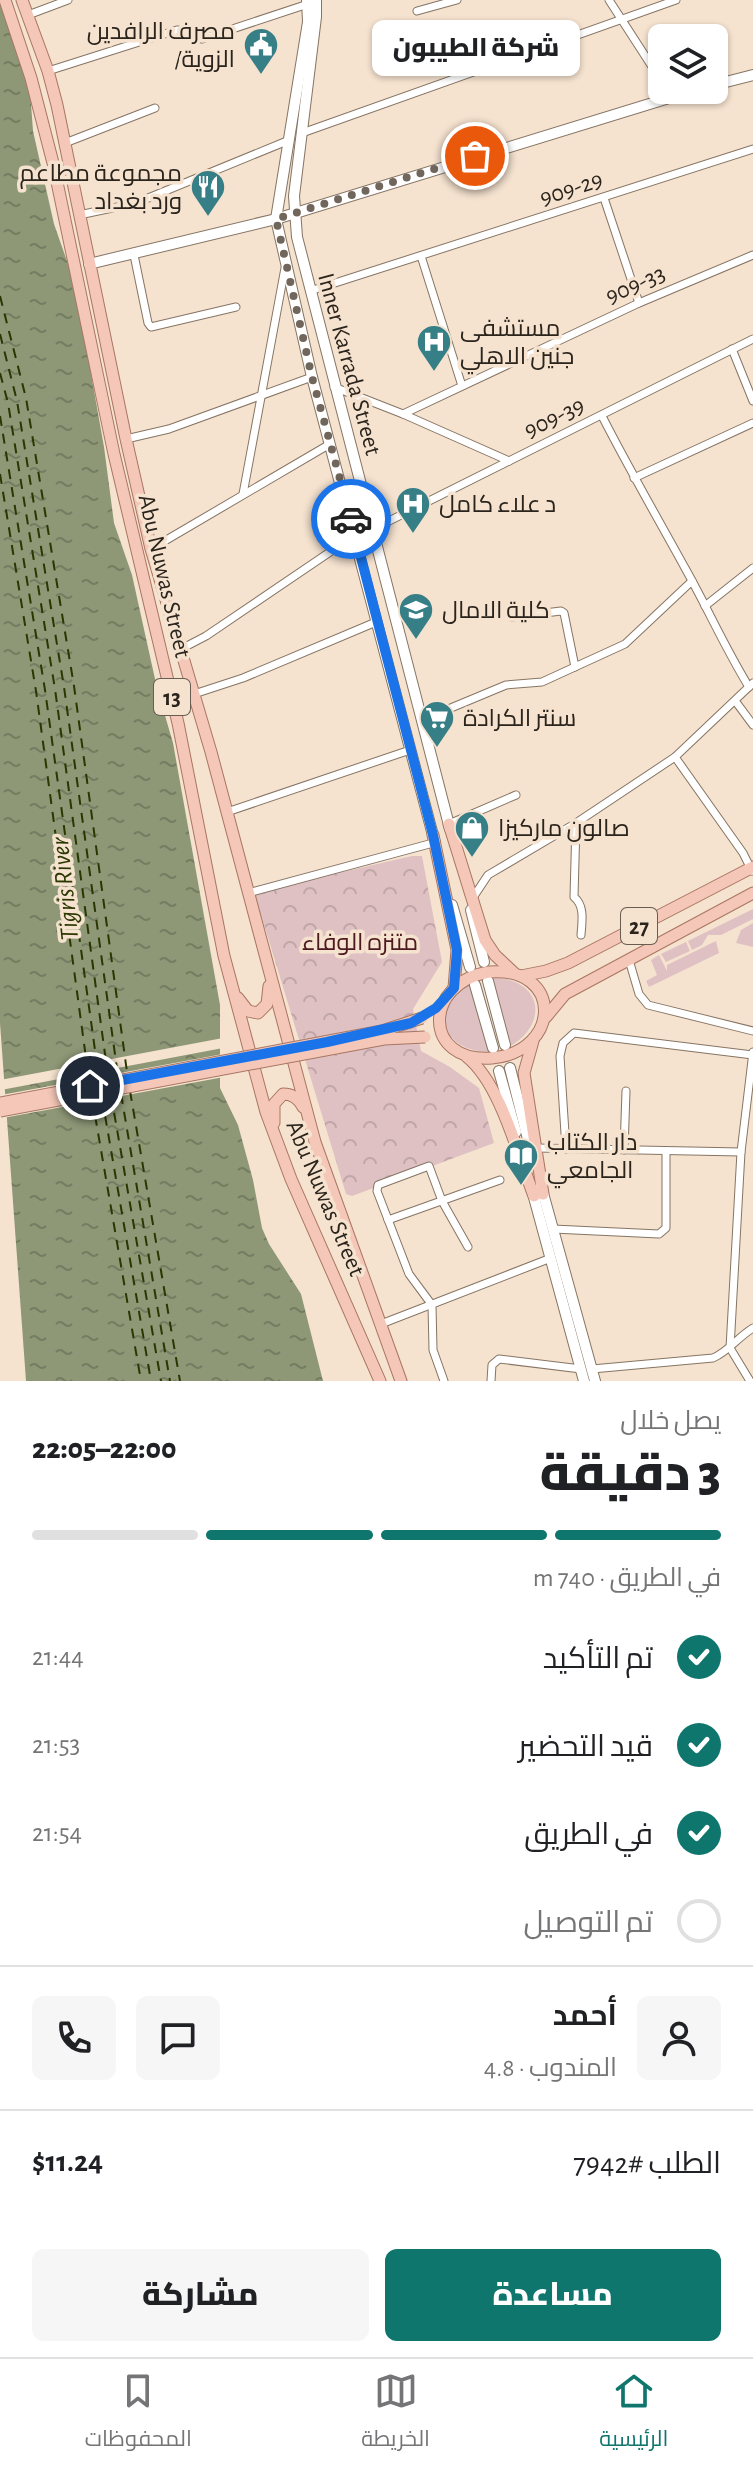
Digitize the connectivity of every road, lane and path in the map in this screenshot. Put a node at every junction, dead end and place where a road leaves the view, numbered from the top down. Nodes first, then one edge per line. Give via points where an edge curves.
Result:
1 (5, 0) edge
2 (22, 0) edge
3 (68, 0) edge
4 (457, 0) edge
5 (609, 0) edge
6 (676, 0) edge
7 (314, 1) edge
8 (417, 11) dead end
9 (28, 15) junction
10 (620, 20) junction
11 (648, 61) edge
12 (48, 71) junction
13 (753, 75) edge
14 (728, 81) edge
15 (648, 100) edge
16 (155, 108) dead end
17 (302, 133) junction
18 (287, 141) junction
19 (65, 143) junction
20 (753, 149) edge
21 (604, 198) junction
22 (296, 211) junction
23 (79, 215) junction
24 (276, 219) junction
25 (134, 255) junction
26 (753, 255) edge
27 (421, 256) junction
28 (89, 264) junction
29 (285, 268) junction
30 (310, 291) junction
31 (639, 303) junction
32 (236, 307) dead end
33 (753, 339) edge
34 (732, 349) junction
35 (312, 377) junction
36 (462, 386) junction
37 (334, 387) junction
38 (262, 393) junction
39 (753, 401) edge
40 (403, 414) junction
41 (602, 416) junction
42 (753, 423) edge
43 (126, 439) junction
44 (330, 444) junction
45 (509, 461) junction
46 (634, 478) junction
47 (243, 494) junction
48 (373, 529) junction
49 (355, 535) junction
50 (151, 549) junction
51 (753, 568) edge
52 (692, 581) junction
53 (705, 606) junction
54 (512, 617) dead end
55 (376, 622) junction
56 (181, 649) junction
57 (575, 667) junction
58 (751, 685) edge
59 (194, 694) junction
60 (736, 702) junction
61 (422, 720) junction
62 (753, 725) edge
63 (410, 750) junction
64 (675, 757) junction
65 (516, 795) dead end
66 (227, 812) junction
67 (576, 823) junction
68 (449, 824) junction
69 (433, 839) junction
70 (752, 869) edge
71 (248, 893) junction
72 (753, 893) edge
73 (472, 899) junction
74 (581, 935) dead end
75 (260, 937) junction
76 (224, 956) junction
77 (629, 960) junction
78 (484, 962) dead end
79 (470, 967) dead end
80 (518, 975) junction
81 (488, 981) dead end
82 (475, 985) dead end
83 (454, 988) junction
84 (442, 1002) junction
85 (544, 1021) junction
86 (753, 1031) edge
87 (535, 1037) junction
88 (448, 1043) junction
89 (505, 1045) dead end
90 (493, 1048) dead end
91 (463, 1054) junction
92 (753, 1055) edge
93 (504, 1069) dead end
94 (626, 1091) dead end
95 (0, 1103) edge
96 (0, 1111) edge
97 (315, 1142) junction
98 (537, 1148) junction
99 (566, 1149) junction
100 (624, 1150) junction
101 (666, 1151) junction
102 (741, 1152) junction
103 (291, 1179) junction
104 (500, 1180) dead end
105 (538, 1195) junction
106 (442, 1201) junction
107 (388, 1220) junction
108 (553, 1229) junction
109 (468, 1247) dead end
110 (551, 1258) junction
111 (432, 1305) junction
112 (381, 1324) junction
113 (753, 1328) edge
114 (730, 1348) junction
115 (586, 1369) junction
116 (380, 1381) edge
117 (401, 1381) edge
118 (444, 1381) edge
119 (491, 1381) edge
120 (584, 1381) edge
121 (595, 1381) edge
122 (750, 1381) edge

1 - 76 main road, Abu Nuwas Street / 13 via 53,163 178,723
2 - 9 main road, Abu Nuwas Street / 13
3 - 9 street
4 - 8 street
5 - 10 street
6 - 10 street
7 - 12 street via 202,39 177,30
7 - 17 main road, Inner Karrada Street
7 - 18 main road, Inner Karrada Street
9 - 12 main road, Abu Nuwas Street / 13
10 - 11 street
10 - 17 street
12 - 19 main road, Abu Nuwas Street / 13
13 - 14 main road
15 - 22 main road
16 - 19 street
17 - 22 main road, Inner Karrada Street
18 - 23 street via 136,203
18 - 24 main road, Inner Karrada Street
19 - 23 main road, Abu Nuwas Street / 13
20 - 21 street, 909-29
21 - 27 street, 909-29
21 - 31 street
22 - 24 main road
22 - 30 main road, Inner Karrada Street
23 - 28 main road, Abu Nuwas Street / 13
24 - 25 main road
24 - 29 main road, Inner Karrada Street
25 - 28 main road
25 - 32 street via 151,327
26 - 31 street, 909-33
27 - 30 street, 909-29
27 - 36 street
28 - 43 main road, Abu Nuwas Street / 13
29 - 35 main road, Inner Karrada Street
29 - 38 street
30 - 37 main road, Inner Karrada Street
31 - 36 street, 909-33
33 - 34 street, 909-39
34 - 39 street
34 - 41 street, 909-39
35 - 38 street
35 - 44 main road, Inner Karrada Street
36 - 40 street, 909-33
37 - 40 street
37 - 48 main road, Inner Karrada Street
38 - 43 street via 169,429
38 - 47 street
40 - 45 street
41 - 45 street, 909-39
41 - 46 street
42 - 46 street
43 - 50 main road, Abu Nuwas Street / 13
44 - 47 street
44 - 49 main road, Inner Karrada Street
45 - 48 street, 909-39
46 - 52 street
47 - 50 street
48 - 61 main road, Inner Karrada Street
49 - 55 main road, Inner Karrada Street
49 - 56 street
50 - 56 main road, Abu Nuwas Street / 13
51 - 53 street
52 - 53 street
52 - 57 street via 625,644
53 - 58 street via 724,648
54 - 57 street via 564,613
55 - 59 street
55 - 63 main road, Inner Karrada Street
56 - 59 main road, Abu Nuwas Street / 13
57 - 61 street via 542,682 506,685
58 - 60 street
59 - 66 main road, Abu Nuwas Street / 13
60 - 62 street
60 - 64 street
61 - 68 main road, Inner Karrada Street
63 - 66 street
63 - 69 main road, Inner Karrada Street
64 - 67 street
64 - 70 street
65 - 68 street
66 - 71 main road, Abu Nuwas Street / 13
67 - 73 street via 488,875
67 - 74 street via 573,893 582,911
68 - 73 main road
68 - 78 main road, Inner Karrada Street
69 - 71 street
69 - 79 main road, Inner Karrada Street
69 - 83 main road via 457,950
70 - 80 main road, 27 via 568,963
71 - 75 main road, Abu Nuwas Street / 13
72 - 77 main road, 27
73 - 80 main road via 485,940
75 - 76 main road via 269,980 263,1010 253,1013 241,1004
75 - 97 main road, Abu Nuwas Street / 13
76 - 103 main road, Abu Nuwas Street / 13 via 266,1112
77 - 85 main road, 27 via 565,994
77 - 86 street via 639,994 648,1005
80 - 83 main road via 483,973
80 - 85 main road via 543,997
81 - 89 main road
82 - 90 main road
83 - 84 main road
84 - 88 main road via 439,1027
84 - 95 main road, bridge via 422,1018 382,1031
85 - 87 main road
87 - 91 main road via 501,1056
87 - 98 main road via 524,1073
88 - 91 main road
88 - 96 main road, bridge via 425,1037 384,1039
91 - 105 main road via 494,1090
92 - 99 street via 574,1033 563,1043 560,1056
92 - 102 street
93 - 105 main road
94 - 100 street
97 - 103 main road via 302,1105 289,1094 277,1098 273,1116
97 - 112 main road, Abu Nuwas Street / 13
98 - 99 street
98 - 105 main road
99 - 100 street
100 - 101 street
101 - 102 street
101 - 108 street via 663,1232
102 - 114 street
103 - 116 main road, Abu Nuwas Street / 13
104 - 106 street
105 - 108 main road
105 - 110 main road
106 - 107 street
106 - 107 street via 429,1166 378,1185
106 - 109 street
107 - 111 street via 409,1274
108 - 115 main road
110 - 111 street
110 - 115 main road
111 - 112 street
111 - 118 street via 433,1350
112 - 117 main road, Abu Nuwas Street / 13
113 - 114 street
114 - 115 street via 713,1358
114 - 122 street
115 - 119 street via 499,1359 492,1365
115 - 120 main road
115 - 121 main road

